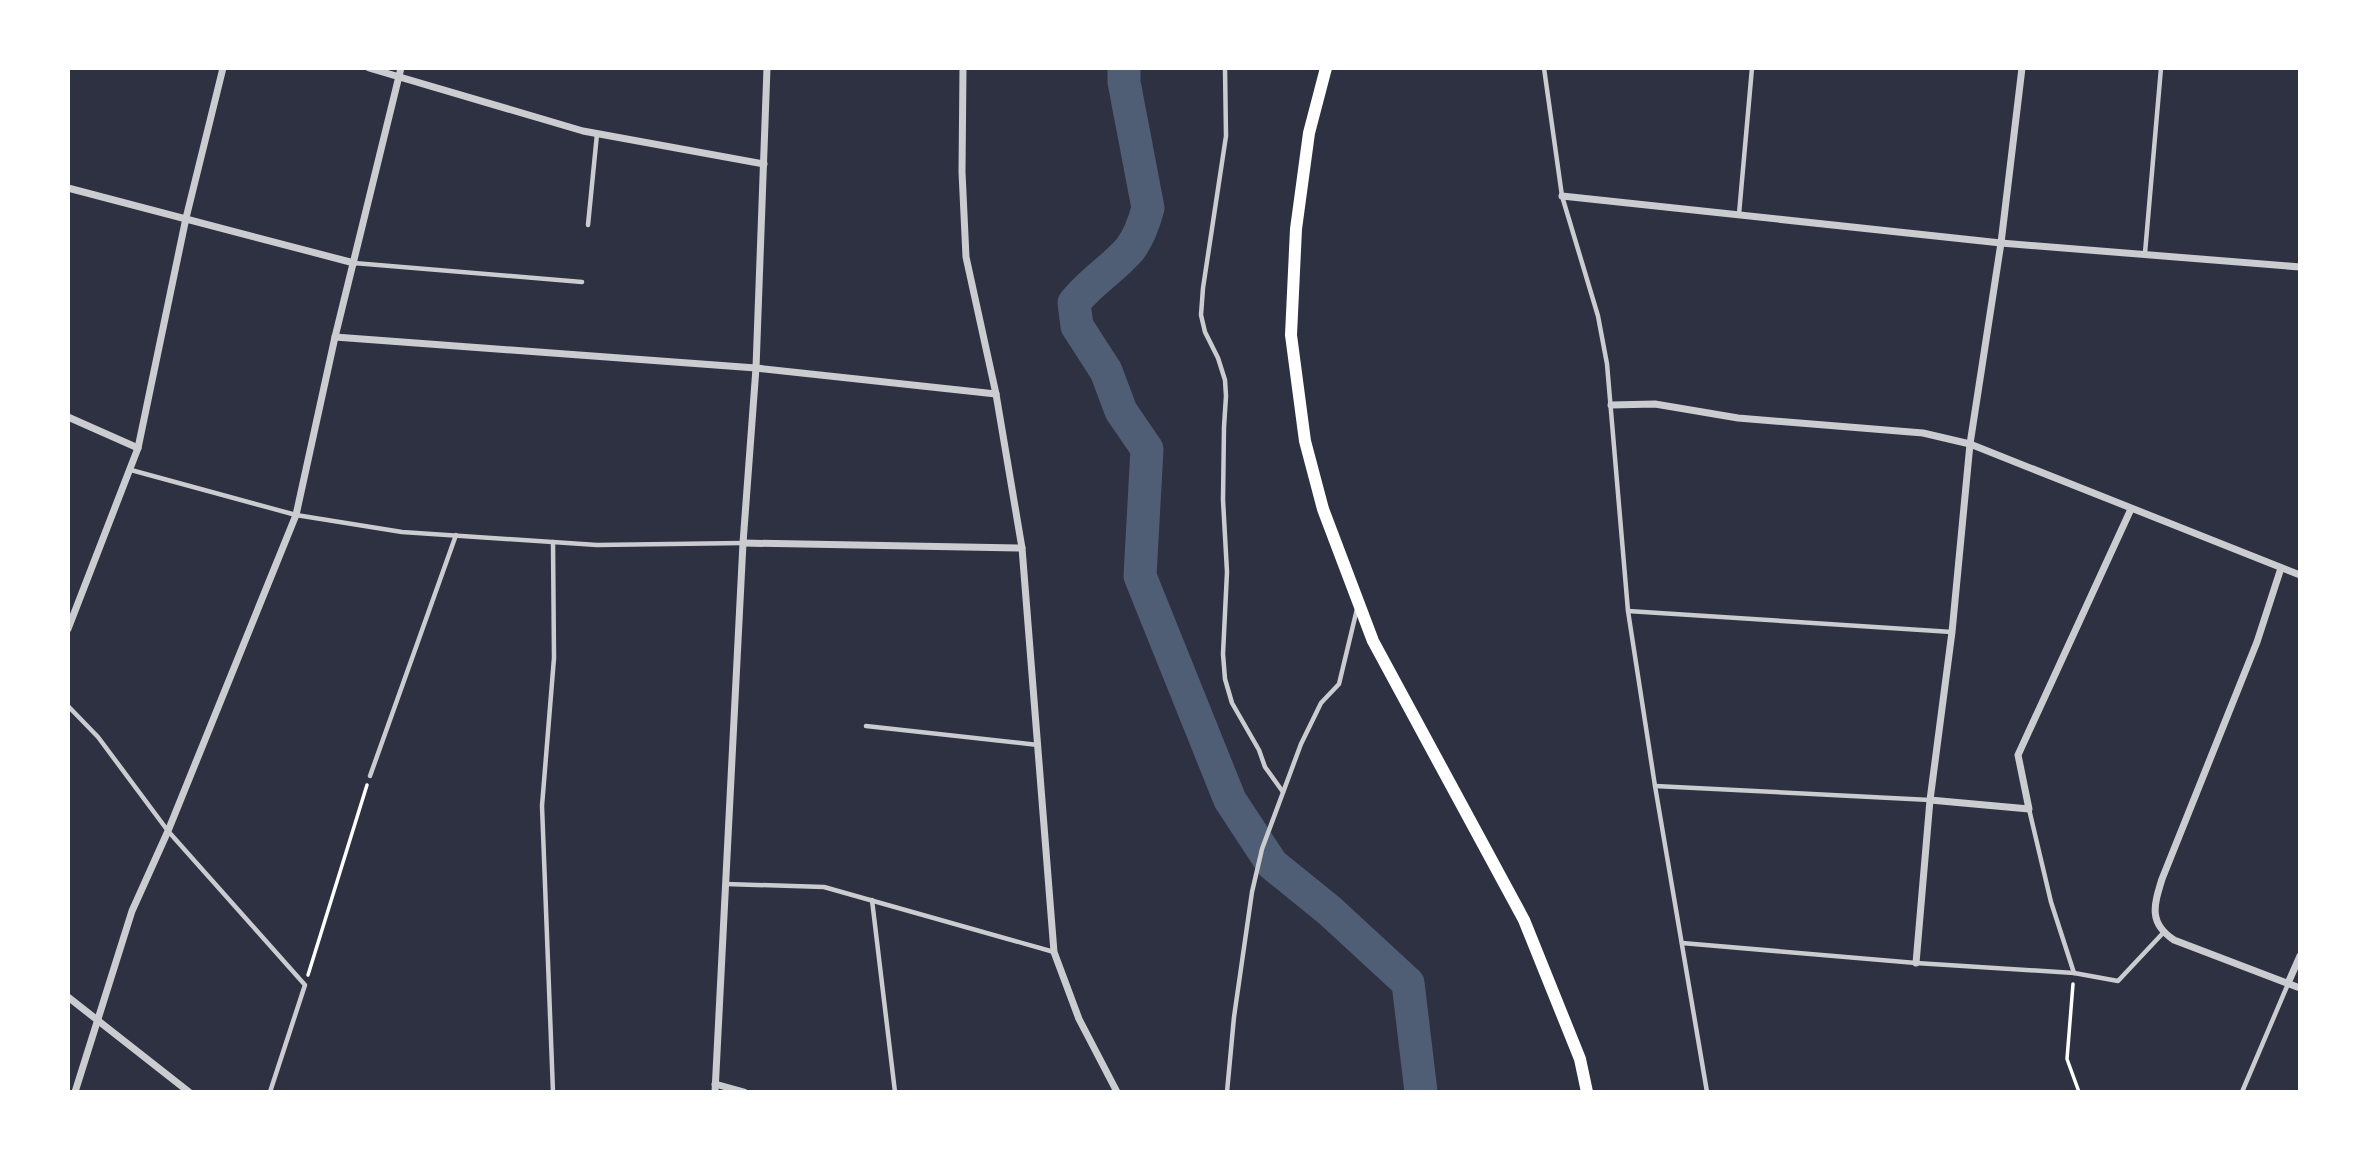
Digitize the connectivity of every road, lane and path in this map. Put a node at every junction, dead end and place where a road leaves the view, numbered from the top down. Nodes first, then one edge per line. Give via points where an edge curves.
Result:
1 (223, 68) edge
2 (369, 68) edge
3 (767, 68) edge
4 (963, 68) edge
5 (1224, 68) edge
6 (1326, 68) edge
7 (1544, 68) edge
8 (1752, 68) edge
9 (2022, 68) edge
10 (2161, 68) edge
11 (400, 72) edge
12 (597, 134) junction
13 (764, 164) junction
14 (68, 188) edge
15 (1562, 196) junction
16 (1739, 215) junction
17 (186, 218) junction
18 (587, 225) dead end
19 (2001, 243) junction
20 (2145, 253) junction
21 (354, 263) junction
22 (2300, 267) edge
23 (582, 282) dead end
24 (335, 337) junction
25 (756, 368) junction
26 (996, 394) junction
27 (1611, 405) junction
28 (68, 417) edge
29 (1970, 444) junction
30 (138, 448) junction
31 (131, 470) junction
32 (2131, 509) junction
33 (296, 515) junction
34 (456, 536) junction
35 (553, 542) junction
36 (743, 543) junction
37 (1022, 548) junction
38 (2281, 568) junction
39 (2300, 575) edge
40 (1358, 601) junction
41 (1628, 611) junction
42 (68, 629) edge
43 (1952, 632) junction
44 (68, 706) edge
45 (866, 726) dead end
46 (1038, 745) junction
47 (370, 776) joint
48 (1655, 786) junction
49 (1283, 792) junction
50 (1930, 800) junction
51 (2029, 809) junction
52 (168, 831) junction
53 (726, 884) junction
54 (872, 900) junction
55 (2163, 933) junction
56 (1682, 943) junction
57 (1054, 951) junction
58 (2300, 956) edge
59 (1916, 963) junction
60 (2074, 973) junction
61 (2288, 984) junction
62 (305, 985) junction
63 (2300, 988) edge
64 (68, 997) edge
65 (98, 1019) junction
66 (715, 1088) edge
67 (75, 1092) edge
68 (189, 1092) edge
69 (270, 1092) edge
70 (553, 1092) edge
71 (744, 1092) edge
72 (895, 1092) edge
73 (1117, 1092) edge
74 (1227, 1092) edge
75 (1587, 1092) edge
76 (1707, 1092) edge
77 (2079, 1092) edge
78 (2242, 1092) edge

1 - 17 street
2 - 11 street
3 - 13 street
4 - 26 street via 966,257
5 - 49 lane via 1226,136 1201,315 1225,380 1223,654 1233,702 1265,767
6 - 40 main road via 1309,133 1296,229 1291,335 1305,441 1322,509
7 - 15 lane
8 - 16 lane
9 - 19 street
10 - 20 lane
11 - 12 street
11 - 21 street
12 - 13 street
12 - 18 lane
13 - 25 street
14 - 17 street
15 - 16 street
15 - 27 lane via 1598,316
16 - 19 street
17 - 21 street
17 - 30 street
19 - 20 street
19 - 29 street
20 - 22 street
21 - 23 lane
21 - 24 street
24 - 25 street
24 - 33 street
25 - 26 street
25 - 36 street
26 - 37 street
27 - 29 street via 1655,404 1738,418 1923,433
27 - 41 lane
28 - 30 street
29 - 32 street
29 - 43 street
30 - 31 street
31 - 33 lane
31 - 42 street
32 - 38 street
32 - 51 street via 2018,755
33 - 34 lane
33 - 52 street
34 - 35 lane
34 - 47 lane
35 - 36 lane
35 - 70 lane via 554,659 542,806
36 - 37 street
36 - 53 street
37 - 46 street
38 - 39 street
38 - 55 street via 2257,642 2162,879 2155,905 2157,925
40 - 49 lane via 1339,684 1321,702
40 - 75 main road via 1373,640 1524,920 1580,1059
41 - 43 lane
41 - 48 lane
43 - 50 street
44 - 52 lane via 98,737
45 - 46 lane
46 - 57 street
47 - 62 path
48 - 50 lane
48 - 56 lane
49 - 74 lane via 1252,892
50 - 51 street
50 - 59 street
51 - 60 lane
52 - 62 lane
52 - 65 street via 132,911
53 - 54 lane via 824,887
53 - 66 street
54 - 57 lane
54 - 72 lane
55 - 60 lane via 2118,981
55 - 61 street
56 - 59 lane
56 - 76 lane
57 - 73 street via 1079,1019
58 - 61 street
59 - 60 lane
60 - 77 path via 2067,1059
61 - 63 street
61 - 78 lane
62 - 69 lane
64 - 65 street
65 - 67 street
65 - 68 street
66 - 71 street

